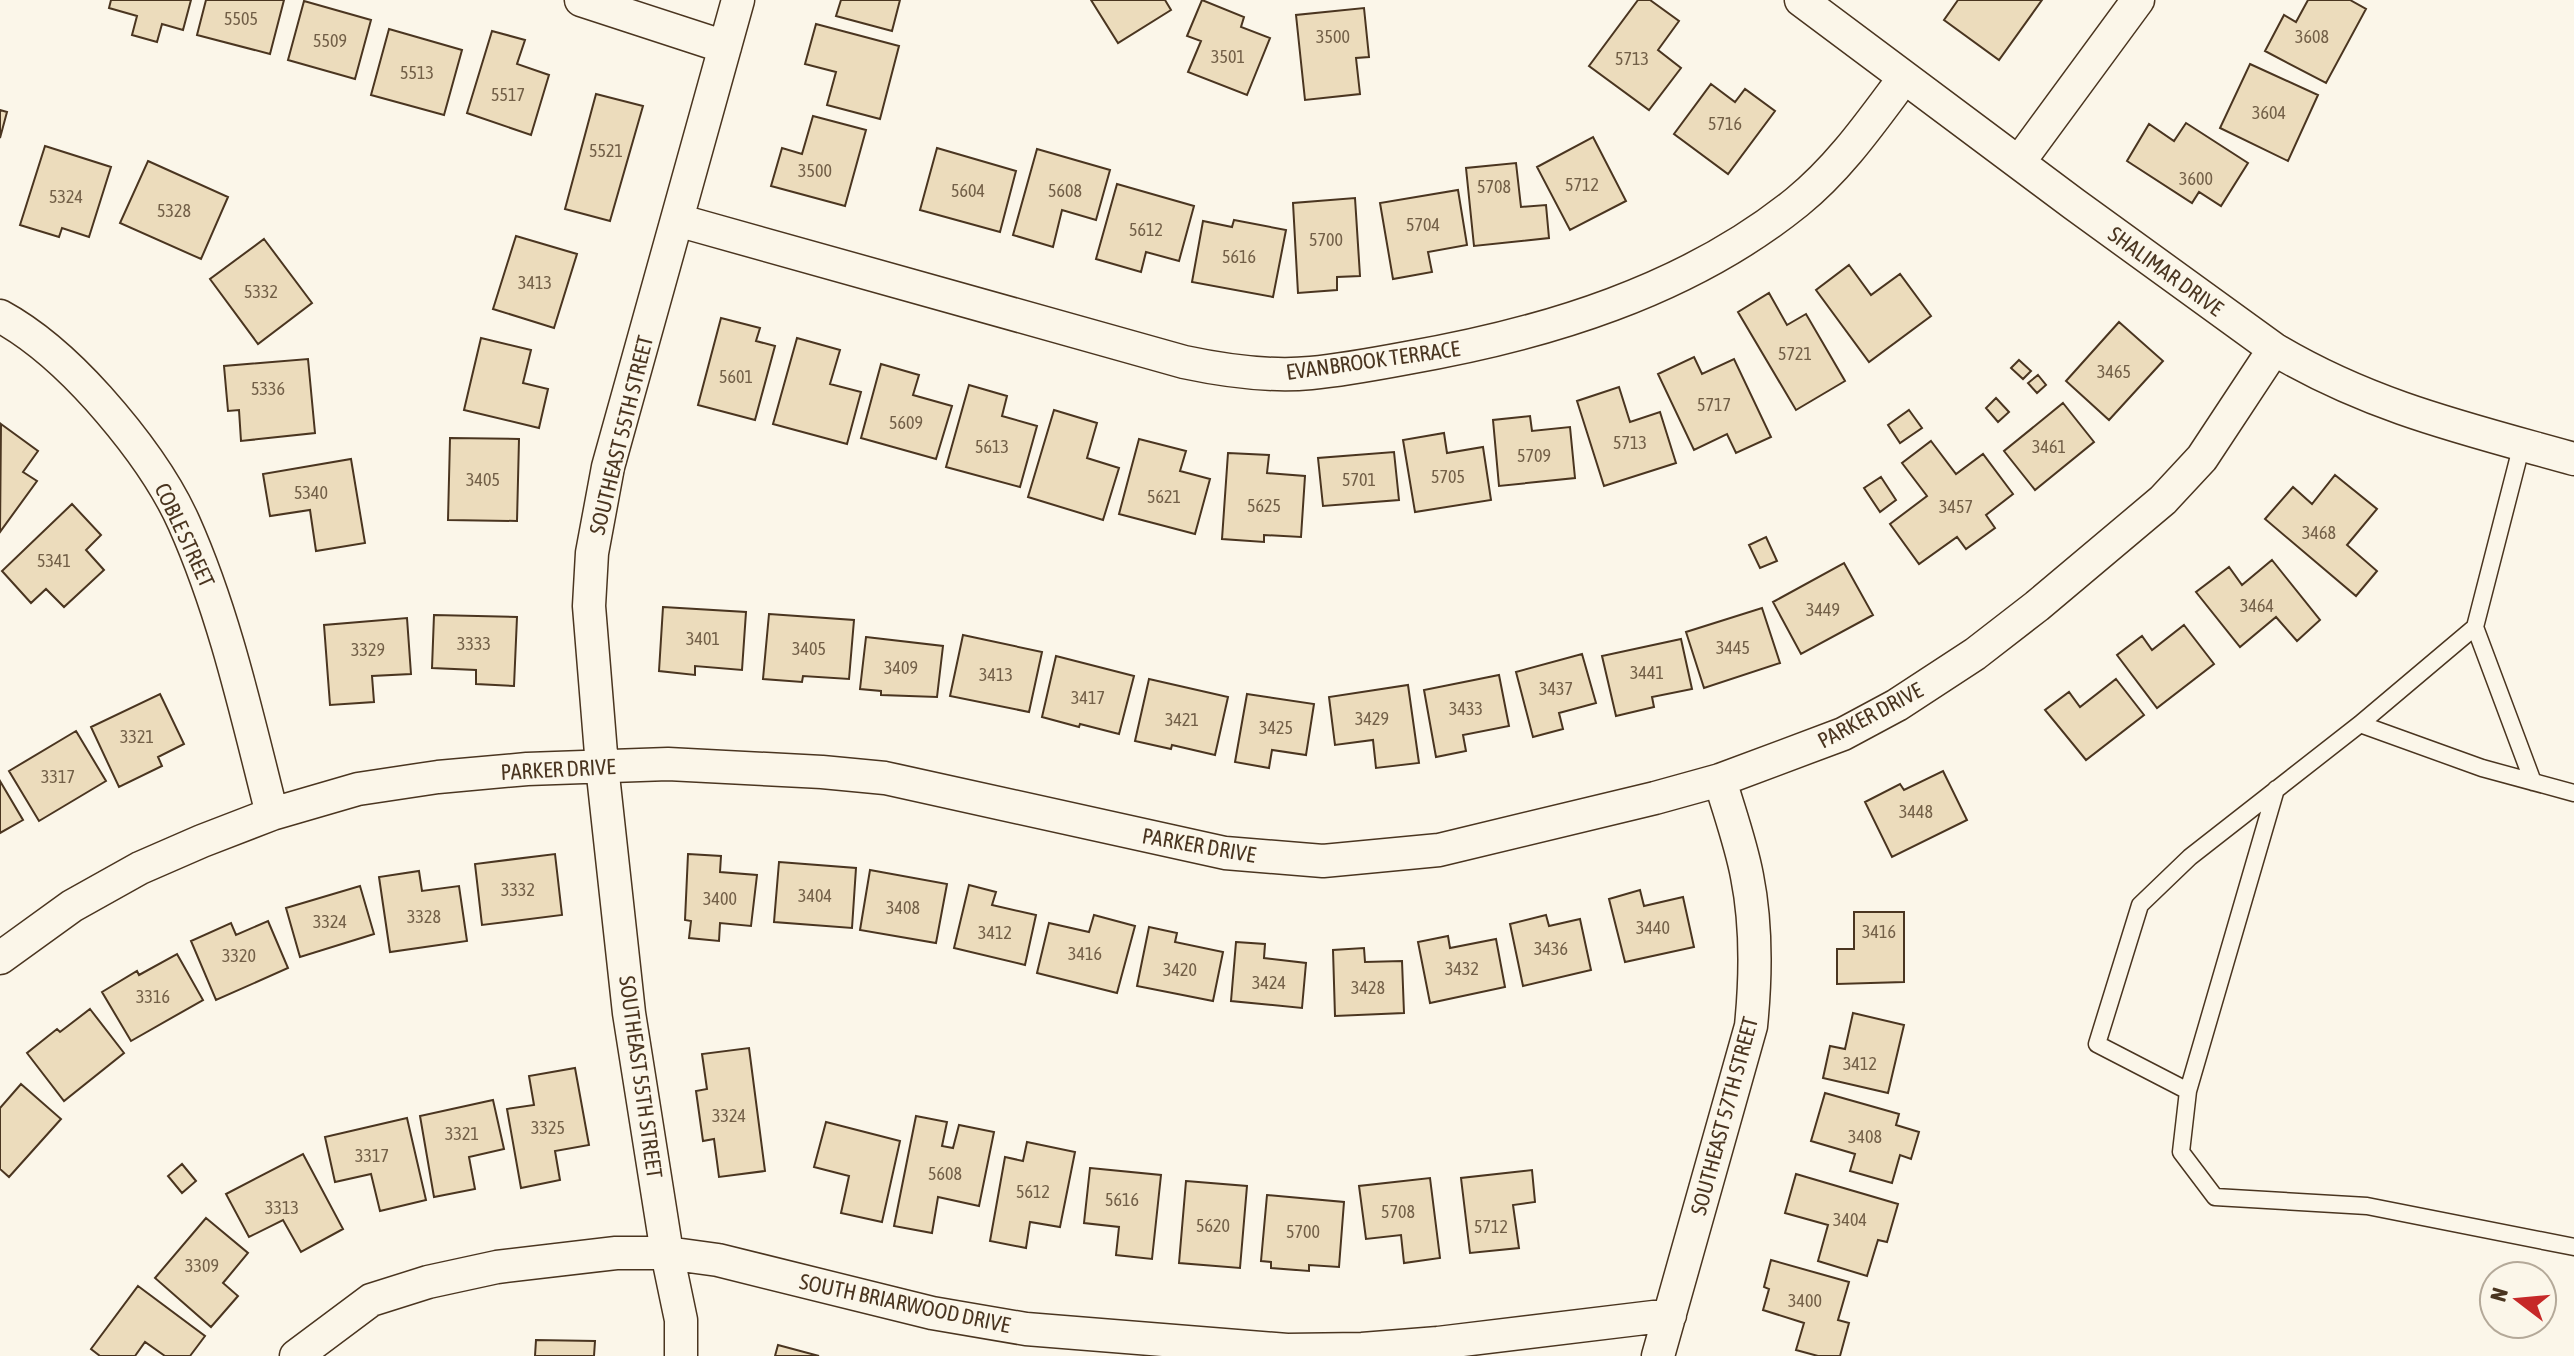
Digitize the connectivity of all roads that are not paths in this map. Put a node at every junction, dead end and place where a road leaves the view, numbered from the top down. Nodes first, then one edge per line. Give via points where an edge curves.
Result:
1 (581, 0) edge
2 (738, 0) edge
3 (1801, 0) edge
4 (2138, 0) edge
5 (725, 47) junction
6 (1904, 78) junction
7 (2019, 162) junction
8 (677, 220) junction
9 (0, 316) edge
10 (2274, 349) junction
11 (2522, 444) junction
12 (2574, 459) edge
13 (2475, 627) junction
14 (2360, 724) junction
15 (602, 766) junction
16 (1720, 780) junction
17 (2533, 782) junction
18 (2276, 789) junction
19 (2574, 793) edge
20 (272, 814) junction
21 (0, 958) edge
22 (2188, 1091) junction
23 (2574, 1247) edge
24 (667, 1253) junction
25 (1670, 1315) junction
26 (1180, 1349) edge
27 (296, 1356) edge
28 (681, 1356) edge
29 (1658, 1356) edge

1 - 5 street
2 - 5 street, SOUTHEAST 55TH STREET
3 - 6 street, SHALIMAR DRIVE
4 - 7 street
5 - 8 street, SOUTHEAST 55TH STREET
6 - 7 street, SHALIMAR DRIVE
6 - 8 street, EVANBROOK TERRACE via 1855,143 1808,192 1700,266 1556,323 1462,348 1310,373 1224,370 1184,362
7 - 10 street, SHALIMAR DRIVE
8 - 15 street, SOUTHEAST 55TH STREET via 608,467 592,553 589,606
9 - 20 street, COBLE STREET via 73,370 160,479 208,583
10 - 11 street, SHALIMAR DRIVE via 2392,407
10 - 16 street, PARKER DRIVE via 2202,458 2163,500 2000,635 1897,705 1843,734
11 - 12 street, SHALIMAR DRIVE
11 - 13 lane
13 - 14 lane
13 - 17 lane
14 - 17 lane
14 - 18 lane
15 - 16 street, PARKER DRIVE via 668,764 885,778 1225,853 1323,861 1439,850
15 - 20 street, PARKER DRIVE via 425,779 358,789
15 - 24 street, SOUTHEAST 55TH STREET via 629,1013
16 - 25 street, SOUTHEAST 57TH STREET via 1747,876 1756,978 1743,1060
17 - 19 lane
18 - 22 lane
18 - 22 lane via 2190,857 2140,905 2097,1044
20 - 21 street, PARKER DRIVE via 140,868 72,906
22 - 23 lane via 2181,1152 2215,1197 2367,1206
24 - 26 street, SOUTH BRIARWOOD DRIVE via 718,1260 932,1313
24 - 27 street, SOUTH BRIARWOOD DRIVE via 616,1253 497,1267 428,1282 371,1300
24 - 28 street, SOUTHEAST 55TH STREET via 681,1320
25 - 26 street, SOUTH BRIARWOOD DRIVE via 1362,1349
25 - 29 street, SOUTHEAST 57TH STREET

